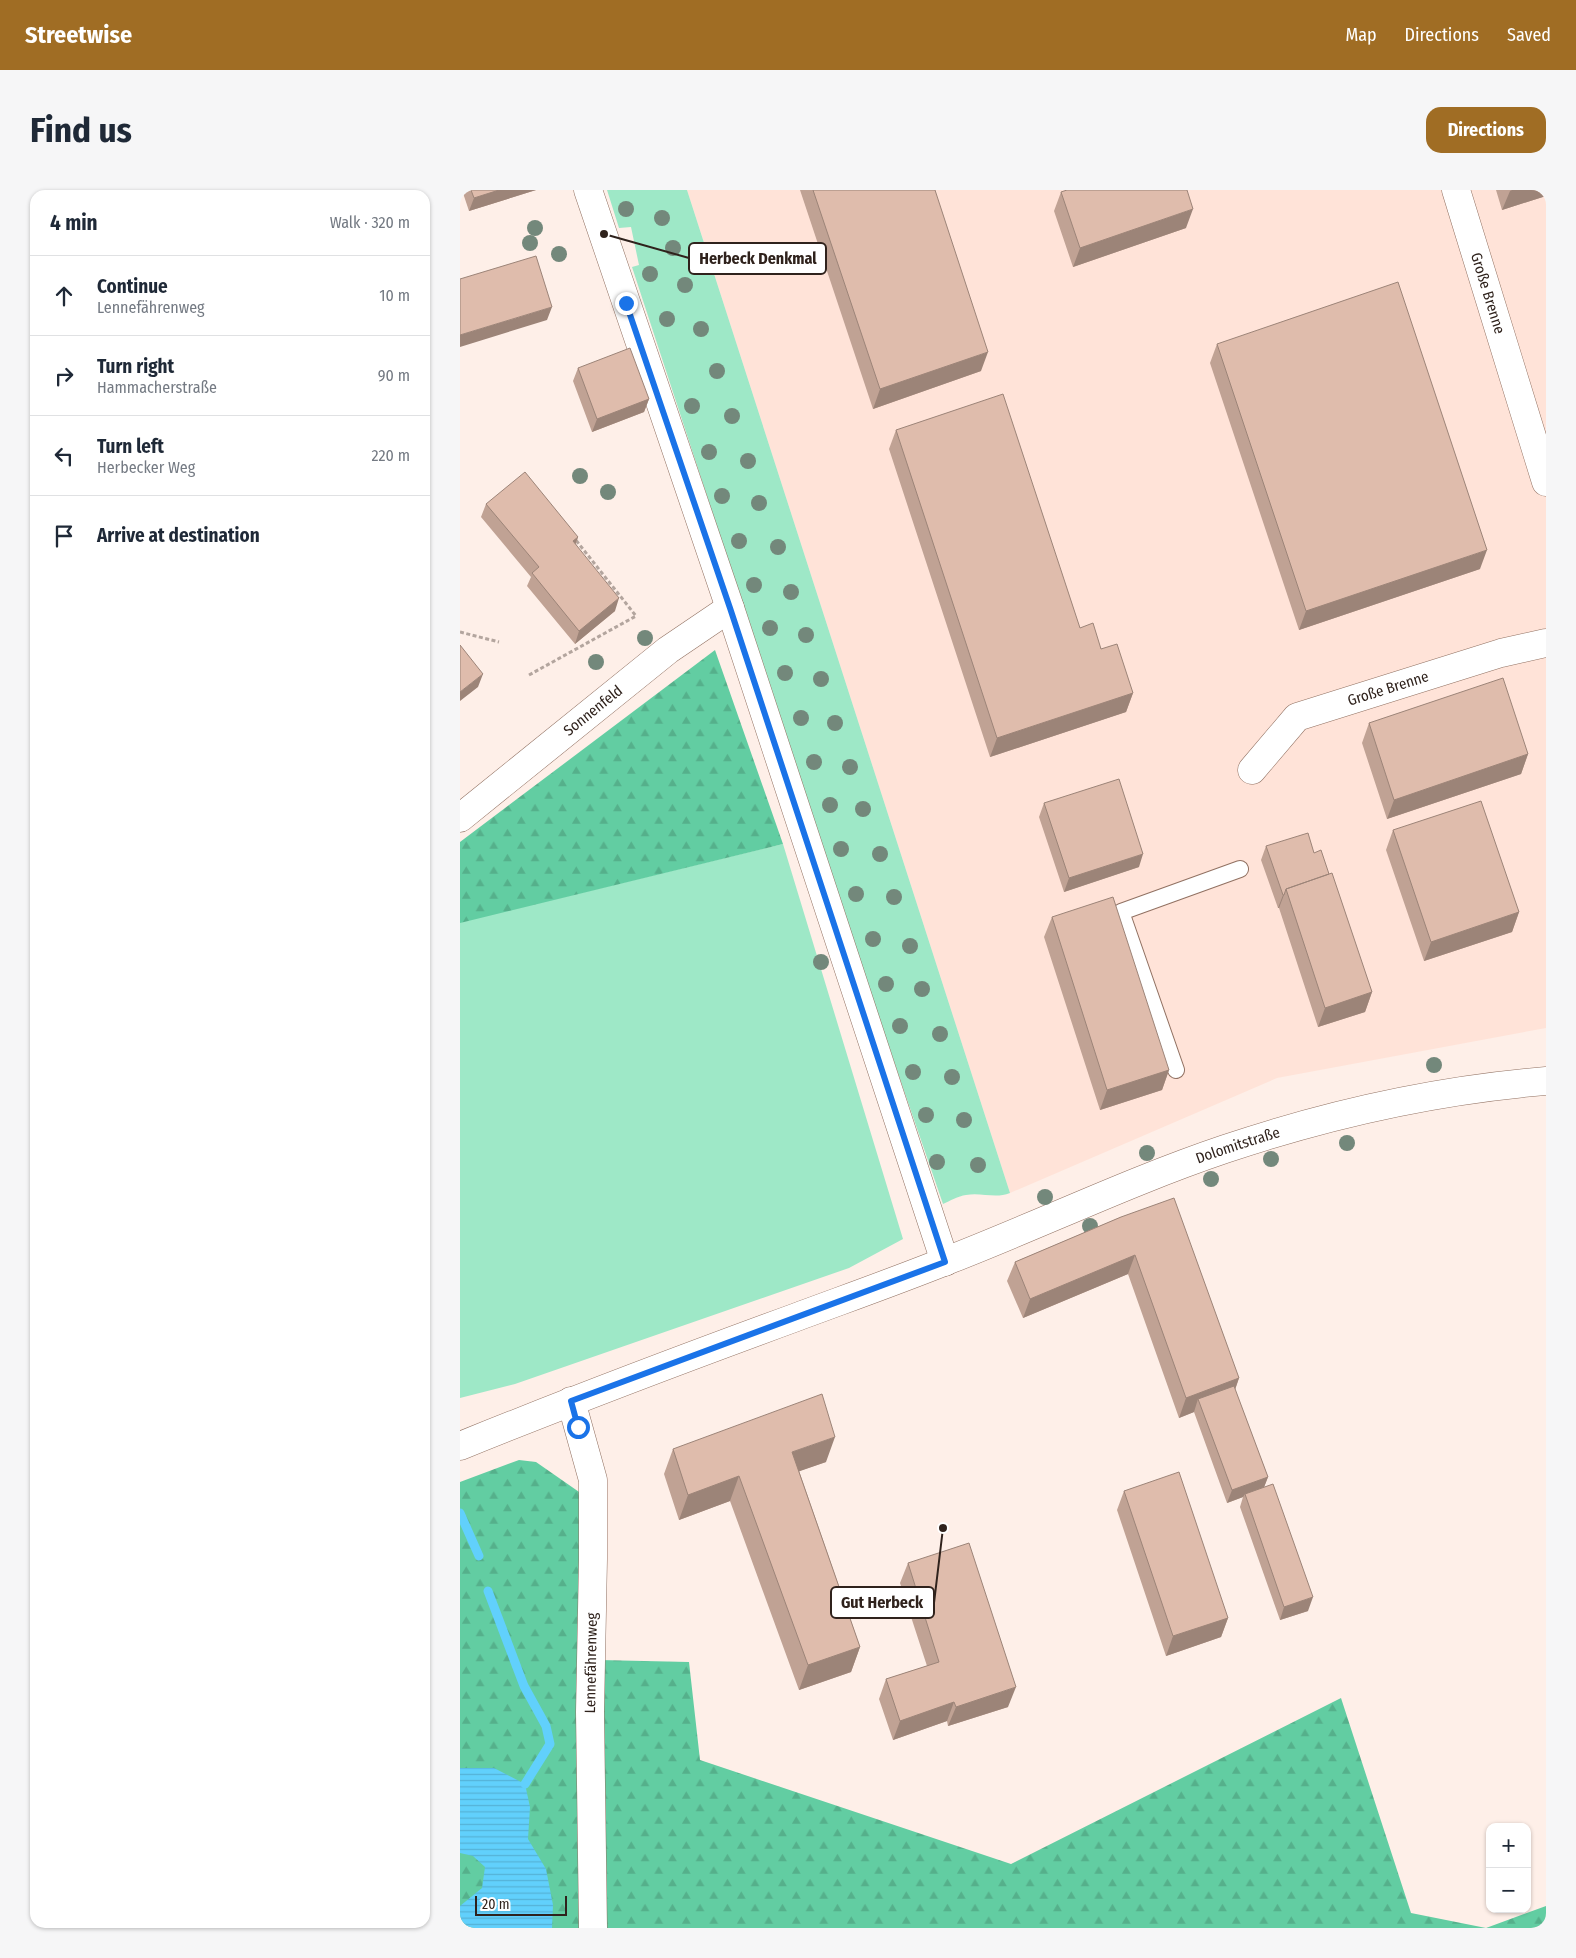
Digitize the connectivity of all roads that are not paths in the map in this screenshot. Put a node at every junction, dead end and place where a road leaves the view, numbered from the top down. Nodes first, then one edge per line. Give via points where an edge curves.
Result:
1 (588, 190) edge
2 (1456, 190) edge
3 (1546, 482) edge
4 (730, 608) junction
5 (1546, 643) edge
6 (1252, 770) dead end
7 (460, 818) edge
8 (1240, 868) dead end
9 (1176, 1070) dead end
10 (1546, 1081) edge
11 (945, 1262) junction
12 (571, 1401) junction
13 (460, 1446) edge
14 (593, 1928) edge

1 - 4 street
2 - 3 street, Große Brenne
4 - 7 street, Sonnenfeld via 668,650
4 - 11 street
5 - 6 street, Große Brenne via 1500,653 1297,717
8 - 9 lane via 1121,912
10 - 11 street, Dolomitstraße via 1497,1085 1396,1102 1311,1123 1140,1181
11 - 12 street, Dolomitstraße
12 - 13 street, Dolomitstraße
12 - 14 street, Lennefährenweg via 593,1480 590,1712

